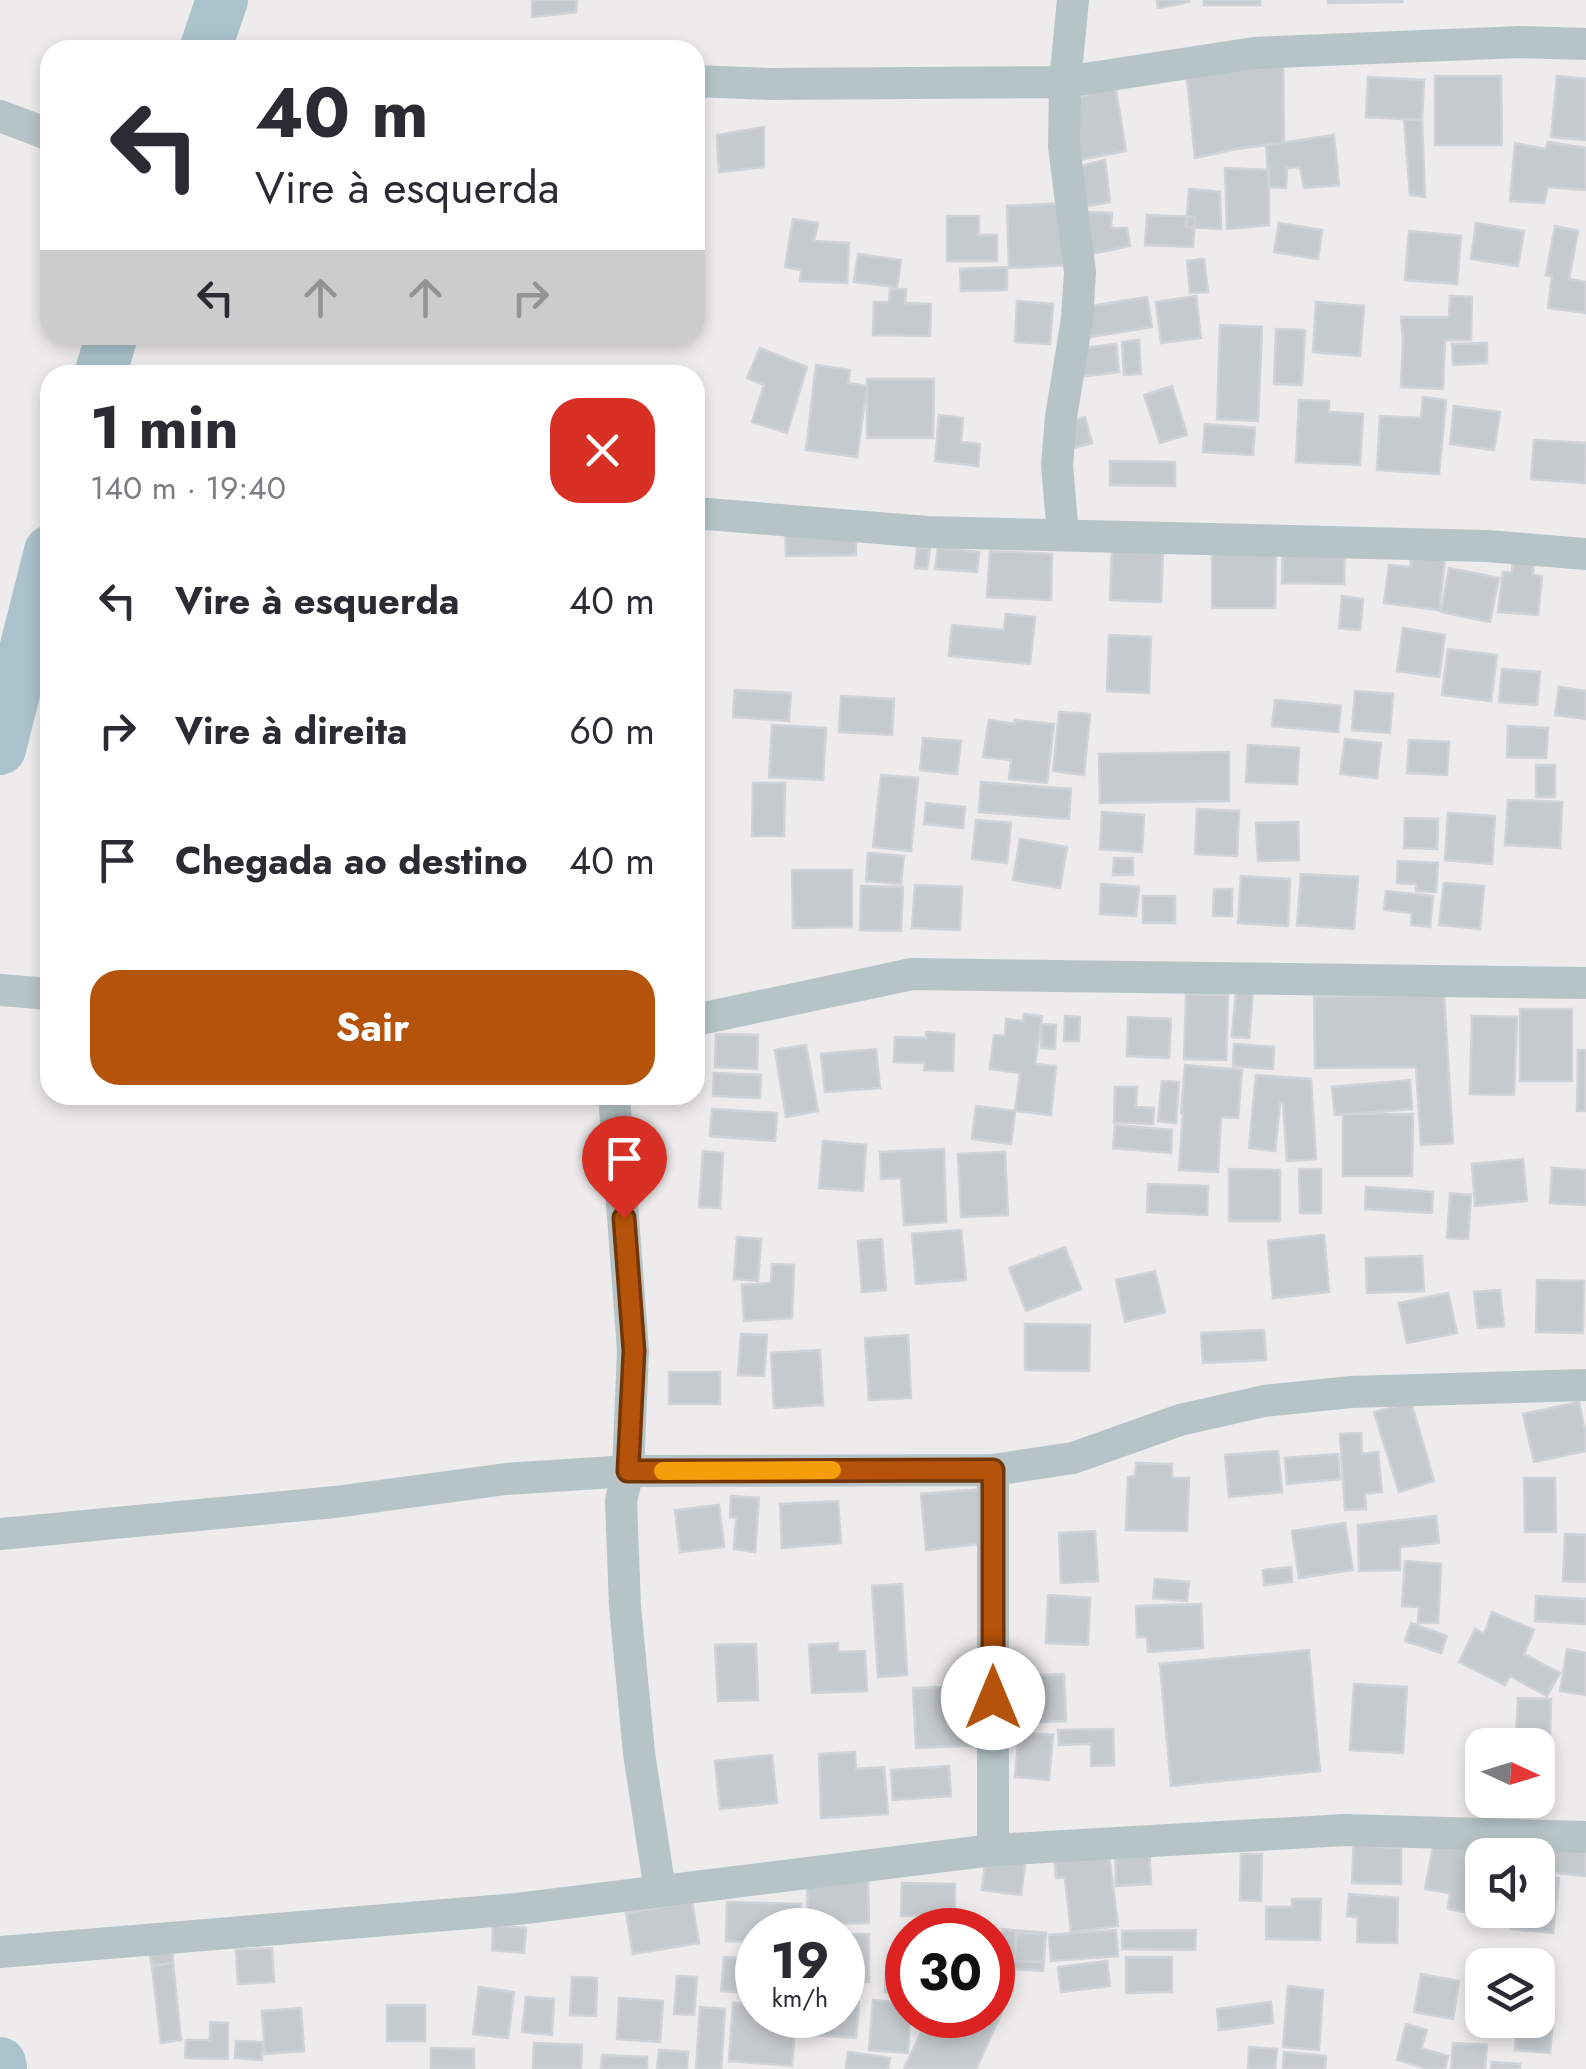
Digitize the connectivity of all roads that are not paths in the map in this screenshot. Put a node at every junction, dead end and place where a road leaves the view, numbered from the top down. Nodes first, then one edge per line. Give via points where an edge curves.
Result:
1 (222, 0) edge
2 (1074, 0) edge
3 (209, 40) edge
4 (1586, 44) edge
5 (705, 81) edge
6 (1065, 82) junction
7 (0, 116) edge
8 (40, 131) edge
9 (705, 513) edge
10 (1063, 535) junction
11 (1586, 554) edge
12 (40, 590) edge
13 (0, 748) edge
14 (1586, 983) edge
15 (0, 990) edge
16 (40, 993) edge
17 (705, 1018) edge
18 (615, 1105) edge
19 (1586, 1385) edge
20 (993, 1470) junction
21 (628, 1471) junction
22 (0, 1534) edge
23 (1586, 1837) edge
24 (993, 1850) junction
25 (660, 1891) junction
26 (0, 1952) edge

1 - 3 main road
2 - 6 street
4 - 6 street via 1254,53
5 - 6 street
6 - 10 street via 1064,147 1080,272 1060,433
7 - 8 street
9 - 10 street via 927,532
10 - 11 street
12 - 13 main road
14 - 17 street via 928,973
15 - 16 street
18 - 21 street via 634,1351
19 - 20 street via 1264,1401 1180,1420 1073,1458
20 - 21 street
20 - 24 street
21 - 22 street
21 - 25 street via 621,1500 625,1606
23 - 24 street via 1344,1830
24 - 25 street
25 - 26 street

